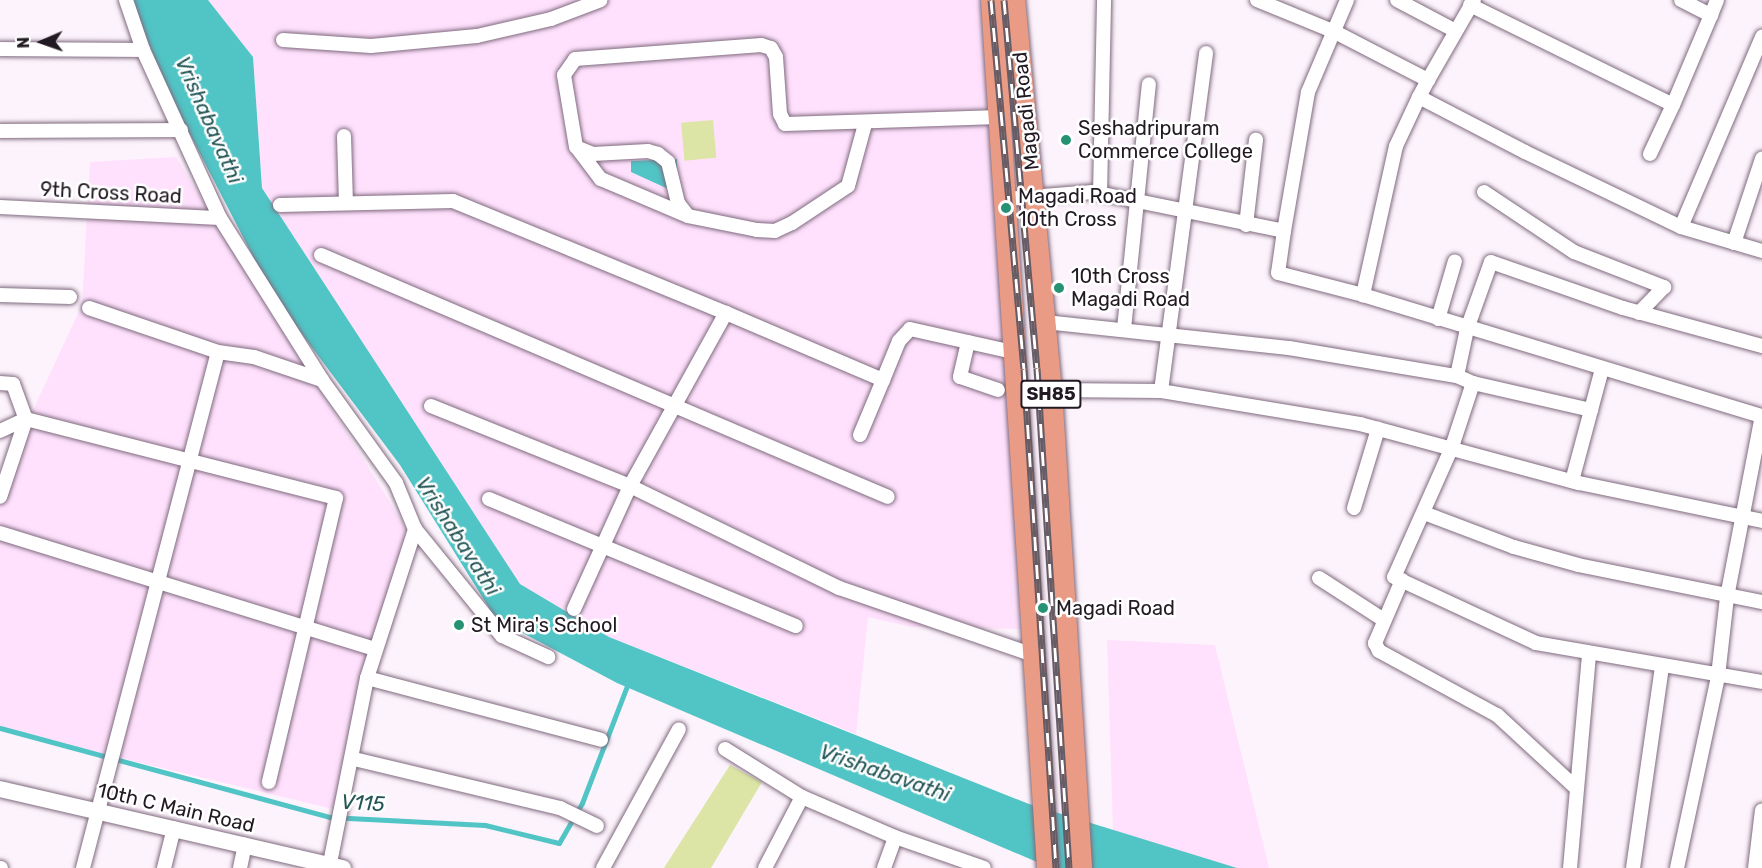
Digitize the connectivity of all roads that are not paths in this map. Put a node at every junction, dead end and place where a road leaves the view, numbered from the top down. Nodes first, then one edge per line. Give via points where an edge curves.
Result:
1 (126, 0) edge
2 (601, 0) edge
3 (992, 0) edge
4 (1014, 0) edge
5 (1104, 0) edge
6 (1257, 0) edge
7 (1347, 0) edge
8 (1397, 0) edge
9 (1681, 0) edge
10 (1717, 0) edge
11 (1472, 2) edge
12 (1711, 15) junction
13 (1454, 30) junction
14 (1335, 32) junction
15 (1762, 37) edge
16 (284, 40) dead end
17 (0, 49) edge
18 (144, 50) junction
19 (1206, 54) dead end
20 (1428, 80) junction
21 (1149, 84) dead end
22 (1419, 97) junction
23 (1673, 105) junction
24 (1000, 117) junction
25 (865, 124) junction
26 (181, 130) junction
27 (0, 131) edge
28 (344, 136) dead end
29 (1256, 140) dead end
30 (576, 147) junction
31 (1650, 154) dead end
32 (1762, 159) edge
33 (1484, 192) dead end
34 (1100, 194) junction
35 (1035, 195) junction
36 (1006, 200) junction
37 (1137, 200) junction
38 (346, 203) junction
39 (280, 205) dead end
40 (0, 207) edge
41 (1183, 210) junction
42 (688, 216) junction
43 (220, 218) junction
44 (1246, 225) junction
45 (1681, 227) junction
46 (1284, 231) junction
47 (1734, 243) junction
48 (1762, 251) edge
49 (321, 255) dead end
50 (1455, 261) dead end
51 (0, 295) edge
52 (1363, 295) junction
53 (70, 297) dead end
54 (89, 308) dead end
55 (726, 313) junction
56 (1639, 313) junction
57 (1438, 320) junction
58 (1045, 322) junction
59 (1124, 329) junction
60 (1467, 329) junction
61 (1168, 333) junction
62 (968, 342) junction
63 (1762, 346) edge
64 (218, 352) junction
65 (1017, 353) junction
66 (1602, 369) junction
67 (1457, 376) junction
68 (322, 380) junction
69 (883, 380) junction
70 (0, 383) edge
71 (1473, 383) junction
72 (998, 390) dead end
73 (1050, 390) junction
74 (1161, 391) junction
75 (678, 405) junction
76 (431, 406) dead end
77 (1591, 410) junction
78 (1762, 416) edge
79 (26, 419) junction
80 (1378, 429) junction
81 (0, 431) edge
82 (860, 435) dead end
83 (1452, 447) junction
84 (189, 458) junction
85 (1572, 481) junction
86 (630, 486) junction
87 (888, 496) dead end
88 (0, 497) edge
89 (489, 499) dead end
90 (1354, 508) dead end
91 (1424, 513) junction
92 (1743, 517) junction
93 (1762, 521) edge
94 (415, 529) junction
95 (0, 533) edge
96 (600, 547) junction
97 (1319, 578) dead end
98 (1402, 580) junction
99 (156, 584) junction
100 (1727, 597) junction
101 (1762, 602) edge
102 (574, 609) dead end
103 (1384, 620) junction
104 (796, 626) dead end
105 (304, 628) junction
106 (375, 649) junction
107 (1589, 653) junction
108 (1034, 655) junction
109 (548, 657) dead end
110 (1662, 666) junction
111 (1718, 676) junction
112 (367, 678) junction
113 (1762, 682) edge
114 (679, 729) dead end
115 (601, 740) dead end
116 (725, 749) dead end
117 (354, 759) junction
118 (270, 782) dead end
119 (1575, 787) junction
120 (0, 789) edge
121 (802, 797) junction
122 (1762, 810) edge
123 (98, 811) junction
124 (597, 826) dead end
125 (174, 828) junction
126 (896, 837) junction
127 (245, 845) junction
128 (334, 867) edge
129 (83, 868) edge
130 (164, 868) edge
131 (240, 868) edge
132 (603, 868) edge
133 (765, 868) edge
134 (884, 868) edge
135 (984, 868) edge
136 (1048, 868) edge
137 (1081, 868) edge
138 (1570, 868) edge
139 (1633, 868) edge
140 (1677, 868) edge
141 (1755, 868) edge

1 - 18 street
2 - 16 street via 551,19 477,36 371,45
3 - 24 main road, Magadi Road / SH85
4 - 35 main road, Magadi Road / SH85
5 - 34 street
6 - 14 street
7 - 14 street
8 - 13 street
9 - 12 street
10 - 12 street
11 - 13 street
11 - 23 street
12 - 23 street
13 - 20 street
14 - 20 street
14 - 46 street via 1308,92
15 - 45 street
17 - 18 street
18 - 26 street
19 - 41 street
20 - 22 street
21 - 37 street
22 - 45 street
22 - 52 street via 1396,146
23 - 31 street
24 - 25 street
24 - 36 main road, Magadi Road / SH85
25 - 30 street via 785,124 780,114 776,57 771,48 761,45 575,59 564,75
25 - 42 street via 848,186 792,223 775,231 757,230
26 - 27 street
26 - 43 street
28 - 38 street
29 - 44 street
30 - 42 street via 601,179
30 - 42 street via 593,154 658,154 668,162 678,203
32 - 47 street
33 - 56 street via 1574,252 1664,286
34 - 35 street
34 - 37 street
35 - 36 street
35 - 58 main road, Magadi Road / SH85
36 - 65 main road, Magadi Road / SH85
37 - 41 street
37 - 59 street
38 - 39 street
38 - 55 street via 453,201
40 - 43 street, 9th Cross Road
41 - 44 street
41 - 61 street
43 - 68 street
44 - 46 street
45 - 47 street
46 - 52 street via 1278,273
47 - 48 street
49 - 75 street
50 - 57 street
51 - 53 street
52 - 57 street
54 - 64 street
55 - 69 street
55 - 75 street
56 - 60 street via 1491,262
56 - 63 street
57 - 60 street
58 - 59 street
58 - 73 main road, Magadi Road / SH85
59 - 61 street
60 - 66 street
60 - 67 street
61 - 67 street
61 - 74 street
62 - 65 street
62 - 69 street via 910,329 899,341
62 - 72 street via 960,377
64 - 68 street via 254,357
64 - 84 street
65 - 108 main road, Magadi Road / SH85
66 - 77 street
66 - 78 street
67 - 71 street
68 - 94 street via 396,483
69 - 82 street
70 - 79 street via 13,384
71 - 77 street
71 - 83 street
73 - 74 street
73 - 137 main road, Magadi Road / SH85
74 - 80 street
75 - 86 street
75 - 87 street
76 - 86 street
77 - 85 street
78 - 92 street
79 - 81 street
79 - 84 street
79 - 88 street
80 - 83 street
80 - 90 street
83 - 85 street
83 - 91 street
84 - 99 street
84 - 105 street via 336,498
85 - 92 street
86 - 96 street
86 - 108 street via 838,588
89 - 96 street
91 - 98 street via 1394,577
91 - 100 street via 1514,547 1578,565
92 - 93 street
92 - 100 street
94 - 106 street
94 - 109 street via 502,636
95 - 99 street
96 - 102 street
96 - 104 street
97 - 103 street
98 - 103 street
98 - 107 street via 1536,643
99 - 105 street
99 - 123 street
100 - 101 street
100 - 111 street
103 - 119 street via 1375,643 1379,651 1497,715
105 - 106 street
105 - 118 street
106 - 112 street
107 - 110 street
107 - 119 street
108 - 136 main road, Magadi Road / SH85
110 - 111 street
110 - 139 street
111 - 113 street
111 - 140 street
112 - 115 street
112 - 117 street
114 - 132 street
116 - 121 street
117 - 124 street via 575,815
117 - 128 street via 338,828
119 - 138 street
120 - 123 street, 10th C Main Road
121 - 126 street
121 - 133 street
122 - 141 street
123 - 125 street, 10th C Main Road
123 - 129 street
125 - 127 street, 10th C Main Road
125 - 130 street
126 - 134 street
126 - 135 street
127 - 128 street, 10th C Main Road
127 - 131 street

